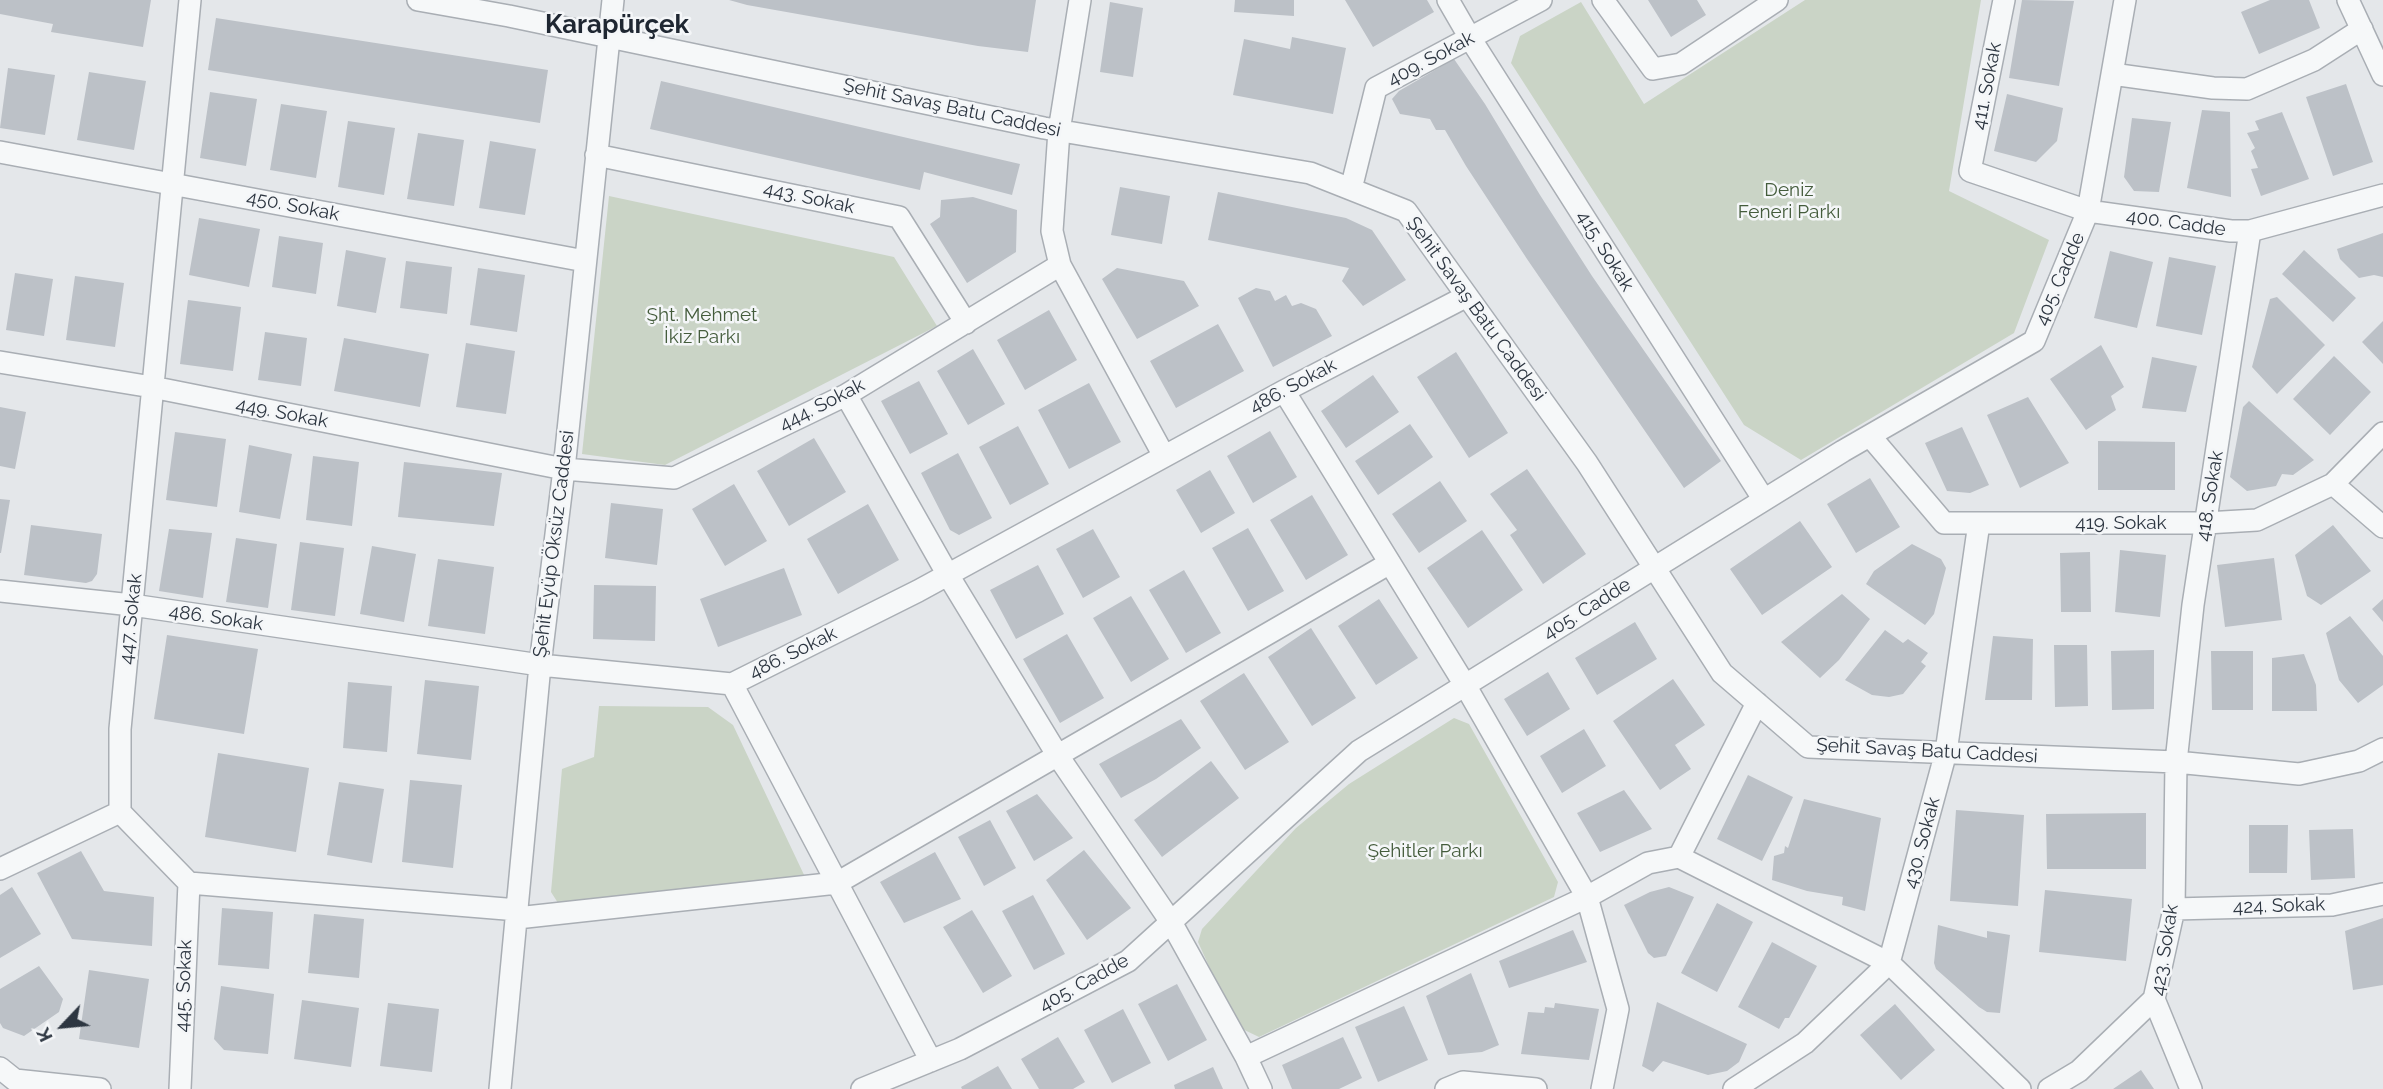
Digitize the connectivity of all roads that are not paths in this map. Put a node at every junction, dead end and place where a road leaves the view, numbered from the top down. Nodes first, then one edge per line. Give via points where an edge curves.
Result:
1 (190, 0) edge
2 (418, 0) edge
3 (613, 0) edge
4 (1080, 0) edge
5 (1448, 0) edge
6 (1541, 0) edge
7 (1603, 0) edge
8 (1777, 0) edge
9 (2004, 0) edge
10 (2126, 0) edge
11 (2348, 0) edge
12 (2362, 29) junction
13 (608, 37) junction
14 (1470, 38) junction
15 (2112, 74) junction
16 (2383, 75) edge
17 (1059, 131) junction
18 (0, 152) edge
19 (596, 155) junction
20 (1970, 171) joint
21 (172, 183) junction
22 (1351, 189) junction
23 (2383, 195) edge
24 (2088, 211) junction
25 (2250, 231) junction
26 (585, 261) junction
27 (1060, 265) junction
28 (1467, 296) junction
29 (965, 323) junction
30 (0, 362) edge
31 (152, 387) junction
32 (1283, 391) junction
33 (846, 395) junction
34 (2383, 433) edge
35 (1870, 436) junction
36 (1164, 456) junction
37 (564, 469) junction
38 (2333, 484) junction
39 (1764, 500) junction
40 (1979, 523) junction
41 (2206, 523) junction
42 (2383, 527) edge
43 (1390, 563) junction
44 (1654, 567) junction
45 (948, 575) junction
46 (0, 591) edge
47 (132, 605) junction
48 (540, 665) junction
49 (732, 684) junction
50 (1465, 685) junction
51 (1757, 703) junction
52 (2383, 749) edge
53 (1946, 752) junction
54 (1058, 756) junction
55 (2176, 762) junction
56 (120, 812) junction
57 (1679, 857) junction
58 (0, 869) edge
59 (189, 883) junction
60 (837, 883) junction
61 (2383, 894) edge
62 (1587, 897) junction
63 (2174, 909) junction
64 (518, 914) junction
65 (1171, 922) junction
66 (1889, 963) junction
67 (2154, 999) junction
68 (1246, 1057) junction
69 (931, 1061) junction
70 (0, 1068) edge
71 (100, 1089) edge
72 (180, 1089) edge
73 (499, 1089) edge
74 (862, 1089) edge
75 (1261, 1089) edge
76 (1446, 1089) edge
77 (1536, 1089) edge
78 (1602, 1089) edge
79 (1734, 1089) edge
80 (2020, 1089) edge
81 (2049, 1089) edge
82 (2191, 1089) edge

1 - 21 street, 447. Sokak
2 - 13 street, Şehit Savaş Batu Caddesi
3 - 13 street, Şehit Eyüp Öksüz Caddesi
4 - 17 street
5 - 14 street, 415. Sokak
6 - 14 street, 409. Sokak
7 - 8 street via 1653,69 1681,64
9 - 20 street, 411. Sokak
10 - 15 street, 405. Cadde
11 - 12 street
12 - 15 street via 2314,60 2247,89
12 - 16 street
13 - 17 street, Şehit Savaş Batu Caddesi
13 - 19 street, Şehit Eyüp Öksüz Caddesi
14 - 22 street, 409. Sokak via 1376,88
14 - 39 street, 415. Sokak
15 - 24 street, 405. Cadde
17 - 22 street, Şehit Savaş Batu Caddesi via 1310,173
17 - 27 street via 1052,231
18 - 21 street, 450. Sokak
19 - 26 street, Şehit Eyüp Öksüz Caddesi
19 - 29 street, 443. Sokak via 900,217
20 - 24 street, 400. Cadde
21 - 26 street, 450. Sokak
21 - 31 street, 447. Sokak
22 - 28 street, Şehit Savaş Batu Caddesi via 1406,211
23 - 25 street, 400. Cadde
24 - 25 street, 400. Cadde
24 - 35 street, 405. Cadde via 2034,341
25 - 41 street, 418. Sokak
26 - 37 street, Şehit Eyüp Öksüz Caddesi
27 - 29 street, 444. Sokak
27 - 36 street
28 - 32 street, 486. Sokak
28 - 44 street, Şehit Savaş Batu Caddesi via 1587,463
29 - 33 street, 444. Sokak
30 - 31 street, 449. Sokak
31 - 37 street, 449. Sokak
31 - 47 street, 447. Sokak
32 - 36 street, 486. Sokak
32 - 43 street
33 - 37 street, 444. Sokak via 674,478
33 - 45 street
34 - 38 street, 419. Sokak
35 - 39 street, 405. Cadde
35 - 40 street, 419. Sokak via 1944,523
36 - 45 street, 486. Sokak
37 - 48 street, Şehit Eyüp Öksüz Caddesi
38 - 41 street, 419. Sokak via 2257,520
38 - 42 street
39 - 44 street, 405. Cadde
40 - 41 street, 419. Sokak
40 - 53 street, 430. Sokak
41 - 55 street, 418. Sokak
43 - 50 street
43 - 54 street
44 - 50 street, 405. Cadde
44 - 51 street, Şehit Savaş Batu Caddesi via 1722,673
45 - 49 street, 486. Sokak
45 - 54 street
46 - 47 street, 486. Sokak
47 - 48 street, 486. Sokak
47 - 56 street, 447. Sokak via 120,729
48 - 49 street, 486. Sokak
48 - 64 street, Şehit Eyüp Öksüz Caddesi
49 - 60 street
50 - 62 street
50 - 65 street, 405. Cadde via 1359,751
51 - 53 street, Şehit Savaş Batu Caddesi via 1808,747
51 - 57 street
52 - 55 street, Şehit Savaş Batu Caddesi via 2359,761 2300,774
53 - 55 street, Şehit Savaş Batu Caddesi
53 - 66 street, 430. Sokak
54 - 60 street
54 - 65 street
55 - 63 street, 423. Sokak
56 - 58 street
56 - 59 street
57 - 62 street via 1648,863
57 - 66 street
59 - 64 street
59 - 72 street, 445. Sokak
60 - 64 street
60 - 69 street
61 - 63 street, 424. Sokak via 2332,905
62 - 68 street
62 - 78 street via 1618,1009
63 - 67 street, 423. Sokak
64 - 73 street, Şehit Eyüp Öksüz Caddesi
65 - 68 street
65 - 69 street, 405. Cadde via 1128,961
66 - 79 street via 1805,1042
66 - 80 street
67 - 81 street via 2079,1072
67 - 82 street, 423. Sokak
68 - 75 street
69 - 74 street, 405. Cadde
70 - 71 street via 15,1080
76 - 77 street via 1463,1082

